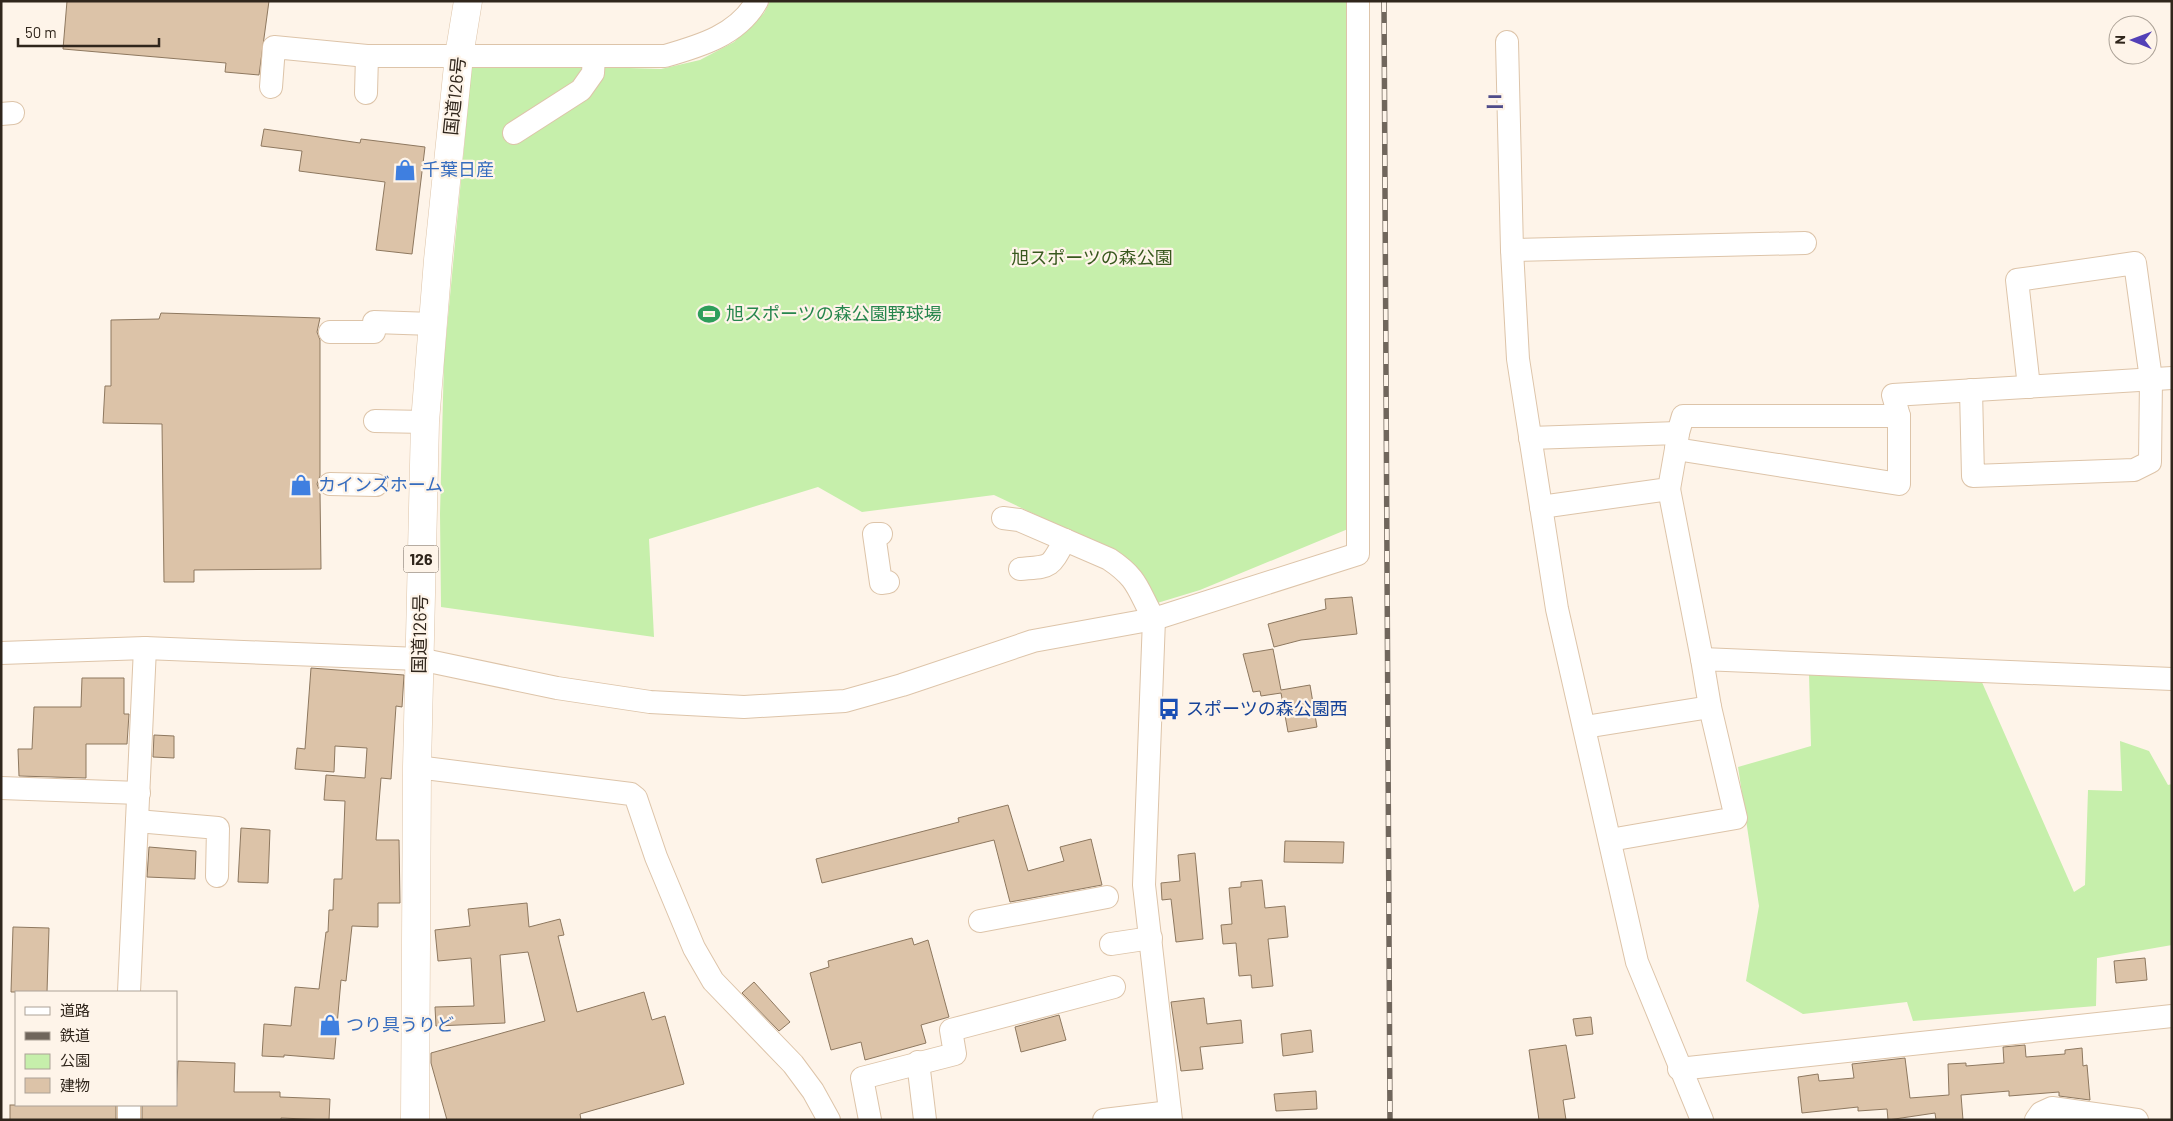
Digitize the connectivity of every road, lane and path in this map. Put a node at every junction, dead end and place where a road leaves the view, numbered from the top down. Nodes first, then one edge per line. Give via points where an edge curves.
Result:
1 (468, 1) edge
2 (757, 1) edge
3 (1358, 1) edge
4 (1507, 42) dead end
5 (367, 56) junction
6 (459, 56) junction
7 (594, 56) junction
8 (271, 87) dead end
9 (366, 93) dead end
10 (514, 133) dead end
11 (1805, 243) dead end
12 (1512, 250) junction
13 (432, 324) junction
14 (330, 332) dead end
15 (2161, 379) edge
16 (2029, 387) junction
17 (1971, 390) junction
18 (1898, 416) junction
19 (375, 421) dead end
20 (424, 422) junction
21 (1530, 438) junction
22 (1677, 441) junction
23 (330, 484) dead end
24 (376, 485) dead end
25 (1669, 490) junction
26 (1541, 507) junction
27 (1003, 518) dead end
28 (881, 534) dead end
29 (1065, 540) junction
30 (1020, 569) dead end
31 (888, 582) dead end
32 (1154, 619) junction
33 (145, 648) junction
34 (1, 654) edge
35 (419, 659) junction
36 (1702, 659) junction
37 (2172, 679) edge
38 (1710, 706) junction
39 (1585, 727) junction
40 (417, 768) junction
41 (1, 788) edge
42 (139, 792) junction
43 (138, 822) junction
44 (1610, 840) junction
45 (217, 876) dead end
46 (1107, 897) dead end
47 (980, 921) dead end
48 (1151, 938) junction
49 (1111, 944) dead end
50 (1114, 986) dead end
51 (129, 991) edge
52 (2172, 1016) edge
53 (918, 1062) junction
54 (1679, 1069) junction
55 (129, 1106) edge
56 (1171, 1116) edge
57 (129, 1120) edge
58 (415, 1120) edge
59 (829, 1120) edge
60 (870, 1120) edge
61 (925, 1120) edge
62 (1104, 1120) edge
63 (1702, 1120) edge
64 (2036, 1120) edge
65 (2137, 1120) edge

1 - 6 highway, 国道126号 / 126
2 - 7 street via 738,24 703,45 665,56
3 - 32 street via 1358,554
4 - 12 street
5 - 6 street
5 - 8 street via 274,47
5 - 9 street
6 - 7 street
6 - 13 highway, 国道126号 / 126
7 - 10 street via 593,73 581,90
11 - 12 street
12 - 21 street via 1518,359
13 - 14 street
13 - 20 highway, 国道126号 / 126
15 - 16 street
15 - 16 street via 2135,263 2017,280
15 - 17 street via 2150,462 2134,470 1973,476
16 - 17 street
17 - 18 street via 1893,395
18 - 22 street via 1684,416
18 - 22 street via 1899,484
19 - 20 street
20 - 35 highway, 国道126号 / 126
21 - 22 street
21 - 26 street
22 - 25 street
23 - 24 street
25 - 26 street
25 - 36 street
26 - 39 street via 1557,609
27 - 29 street via 1019,520
28 - 31 street via 874,534 881,583
29 - 30 street via 1053,563
29 - 32 street via 1122,568 1135,580
32 - 35 street via 1033,641 845,701 744,707 650,702 557,688
32 - 48 street via 1144,885
33 - 34 street
33 - 35 street
33 - 42 street
35 - 40 highway, 国道126号 / 126
36 - 37 street
36 - 38 street
38 - 39 street
38 - 44 street via 1736,818
39 - 44 street
40 - 58 highway, 国道126号 / 126
40 - 59 street via 631,794 636,798 656,857 694,948 713,981 793,1064
41 - 42 street
42 - 43 street
43 - 45 street via 218,828
43 - 51 street
44 - 54 street via 1637,962
46 - 47 street
48 - 49 street
48 - 56 street
50 - 53 street via 950,1030 954,1054
52 - 54 street
53 - 60 street via 862,1078
53 - 61 street
54 - 63 street
55 - 57 street
56 - 62 street
64 - 65 street via 2052,1108

